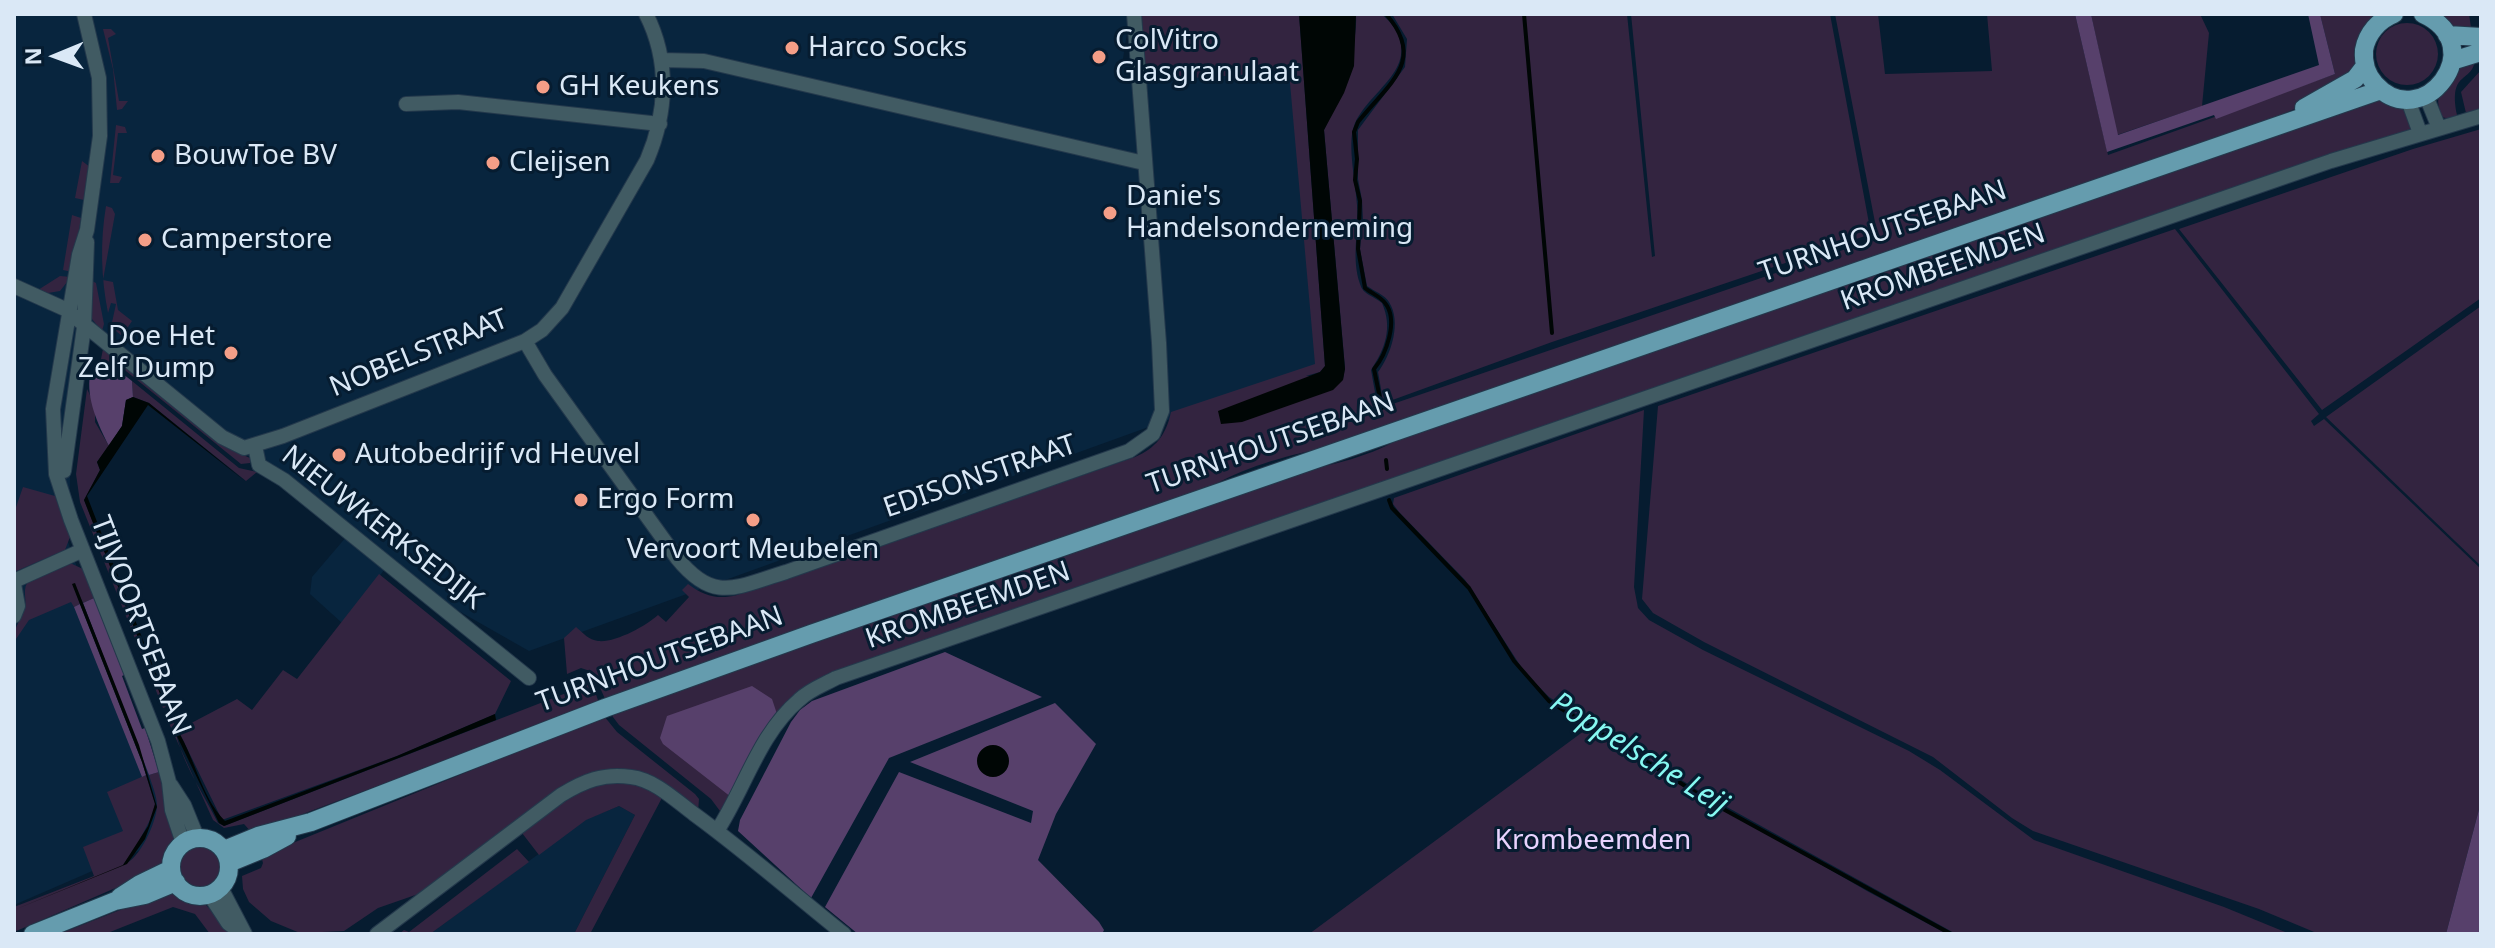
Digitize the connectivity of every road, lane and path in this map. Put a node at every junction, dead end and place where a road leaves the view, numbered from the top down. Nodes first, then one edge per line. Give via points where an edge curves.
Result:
1 (84, 14) edge
2 (646, 14) edge
3 (1134, 14) edge
4 (2423, 14) edge
5 (2389, 15) edge
6 (2447, 35) junction
7 (2481, 37) edge
8 (2481, 52) edge
9 (662, 60) junction
10 (2452, 61) junction
11 (2365, 66) junction
12 (2381, 90) junction
13 (2417, 98) junction
14 (406, 104) dead end
15 (2481, 116) edge
16 (660, 124) junction
17 (2439, 128) junction
18 (2255, 132) junction
19 (2420, 133) junction
20 (1144, 163) junction
21 (87, 230) junction
22 (14, 286) edge
23 (69, 313) junction
24 (84, 327) junction
25 (525, 341) junction
26 (255, 446) junction
27 (62, 489) junction
28 (83, 550) junction
29 (14, 583) edge
30 (14, 616) edge
31 (529, 678) dead end
32 (717, 831) junction
33 (190, 840) junction
34 (227, 856) junction
35 (173, 876) junction
36 (215, 891) junction
37 (33, 934) edge
38 (244, 934) edge
39 (377, 934) edge
40 (844, 934) edge

1 - 21 street, TIJVOORTSEBAAN via 101,94
2 - 9 street, NOBELSTRAAT
3 - 20 street, EDISONSTRAAT
4 - 6 main road
5 - 11 main road via 2368,38
6 - 7 main road
6 - 10 main road
8 - 10 main road
9 - 16 street, NOBELSTRAAT
9 - 20 street via 704,61
10 - 13 main road via 2443,84
11 - 12 main road
11 - 18 main road, TURNHOUTSEBAAN via 2332,94
12 - 13 main road via 2394,98
12 - 18 main road, TURNHOUTSEBAAN
13 - 17 street
13 - 19 street
14 - 16 street via 458,102
15 - 17 street
16 - 25 street, NOBELSTRAAT via 647,160 568,298 553,319
17 - 19 street, KROMBEEMDEN
18 - 34 main road, TURNHOUTSEBAAN via 811,634 311,822 258,836
19 - 32 street, KROMBEEMDEN via 836,678 801,698 778,722
20 - 25 street, EDISONSTRAAT via 1162,411 1146,441 1065,475 737,586 706,586 688,572
21 - 23 street, TIJVOORTSEBAAN
21 - 24 street, TIJVOORTSEBAAN
22 - 23 street, NIEUWKERKSEDIJK
23 - 24 street, NIEUWKERKSEDIJK
23 - 27 street, TIJVOORTSEBAAN via 53,409 56,474
24 - 26 street, NIEUWKERKSEDIJK via 231,443
24 - 27 street, TIJVOORTSEBAAN
25 - 26 street, NOBELSTRAAT
26 - 31 street, NIEUWKERKSEDIJK via 259,465
27 - 28 street, TIJVOORTSEBAAN
28 - 29 street
28 - 33 street, TIJVOORTSEBAAN via 158,741 172,810
29 - 30 street
32 - 39 street via 644,780 593,778 561,795
32 - 40 street
33 - 34 main road via 215,841
33 - 35 main road via 172,857
34 - 36 main road via 228,876
35 - 36 main road via 190,894
35 - 37 main road via 140,884 115,901
36 - 38 street via 228,923

